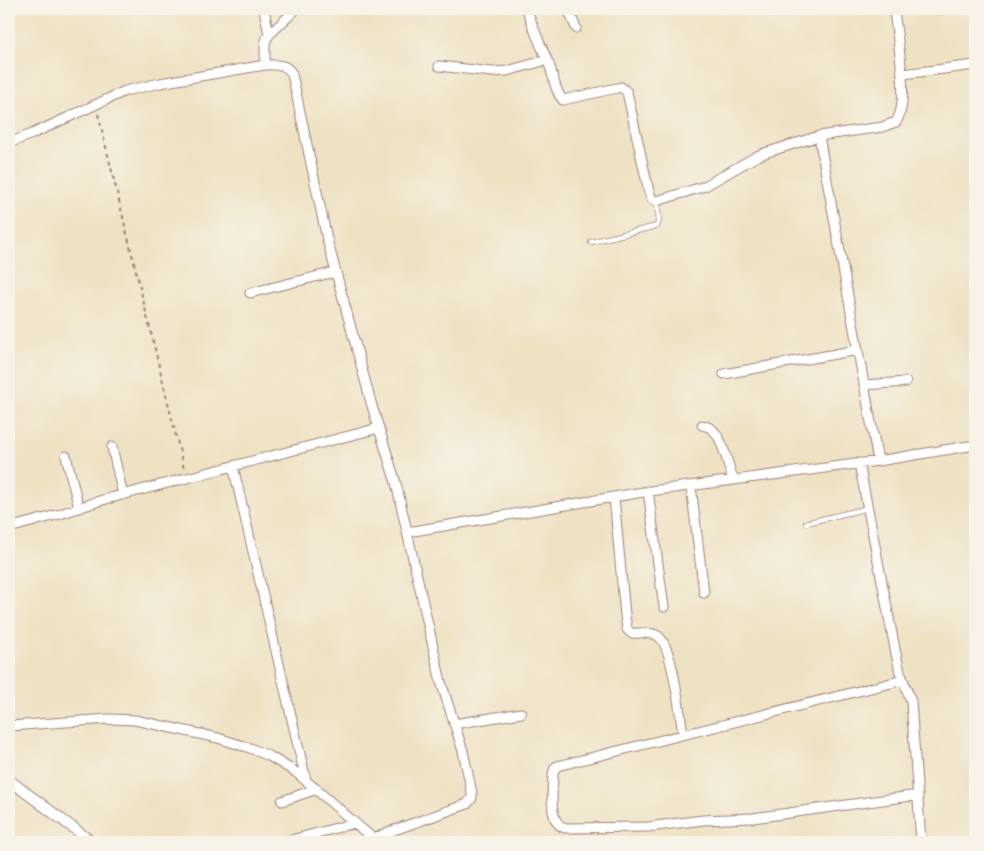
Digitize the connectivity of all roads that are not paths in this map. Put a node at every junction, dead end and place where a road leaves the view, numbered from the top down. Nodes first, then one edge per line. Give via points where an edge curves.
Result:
1 (264, 9) edge
2 (296, 9) edge
3 (528, 9) edge
4 (568, 9) edge
5 (894, 9) edge
6 (576, 28) dead end
7 (269, 35) junction
8 (547, 60) junction
9 (975, 64) edge
10 (265, 66) junction
11 (438, 66) dead end
12 (903, 74) junction
13 (819, 136) junction
14 (9, 143) edge
15 (656, 201) junction
16 (591, 242) dead end
17 (335, 272) junction
18 (250, 293) dead end
19 (858, 350) junction
20 (724, 374) dead end
21 (906, 382) dead end
22 (864, 384) junction
23 (702, 425) dead end
24 (379, 428) junction
25 (975, 445) edge
26 (112, 447) dead end
27 (66, 456) dead end
28 (878, 461) junction
29 (859, 463) junction
30 (233, 466) junction
31 (733, 480) junction
32 (690, 486) junction
33 (648, 491) junction
34 (122, 495) junction
35 (614, 497) junction
36 (79, 508) junction
37 (868, 508) junction
38 (806, 523) dead end
39 (9, 528) edge
40 (408, 532) junction
41 (704, 593) dead end
42 (664, 607) dead end
43 (903, 680) junction
44 (521, 713) dead end
45 (454, 724) junction
46 (9, 726) edge
47 (683, 734) junction
48 (9, 780) edge
49 (306, 780) junction
50 (317, 789) junction
51 (918, 795) junction
52 (282, 801) dead end
53 (355, 823) junction
54 (291, 840) dead end
55 (375, 841) edge
56 (92, 842) edge
57 (921, 842) edge

1 - 7 street
2 - 7 street
3 - 8 street
4 - 6 street
5 - 12 street
7 - 10 street via 265,46
8 - 11 street via 492,72
8 - 15 street via 563,100 621,87 627,92 649,192
9 - 12 street
10 - 14 street via 125,91
10 - 17 street via 286,66 292,74
12 - 13 street via 900,112 896,122
13 - 15 street via 757,156 705,186
13 - 19 street
15 - 16 lane via 660,220 656,226
17 - 18 street
17 - 24 street
19 - 20 street
19 - 22 street
21 - 22 street
22 - 28 street
23 - 31 street via 716,432
24 - 30 street
24 - 40 street
25 - 28 street
26 - 34 street
27 - 36 street
28 - 29 street
29 - 31 street
29 - 37 street
30 - 34 street
30 - 49 street
31 - 32 street
32 - 33 street
32 - 41 street
33 - 35 street
33 - 42 street
34 - 36 street
35 - 40 street
35 - 47 street via 627,630 631,634 652,633 665,644
36 - 39 street
37 - 38 lane
37 - 43 street
40 - 45 street via 441,682
43 - 47 street
43 - 51 street via 911,701
44 - 45 street
45 - 55 street via 471,787 470,802
46 - 49 street via 135,720 250,748
47 - 51 street via 555,768 553,816 557,824 565,828 648,827 753,818
48 - 56 street
49 - 50 street
50 - 52 street
50 - 53 street
51 - 57 street
53 - 54 street
53 - 55 street

